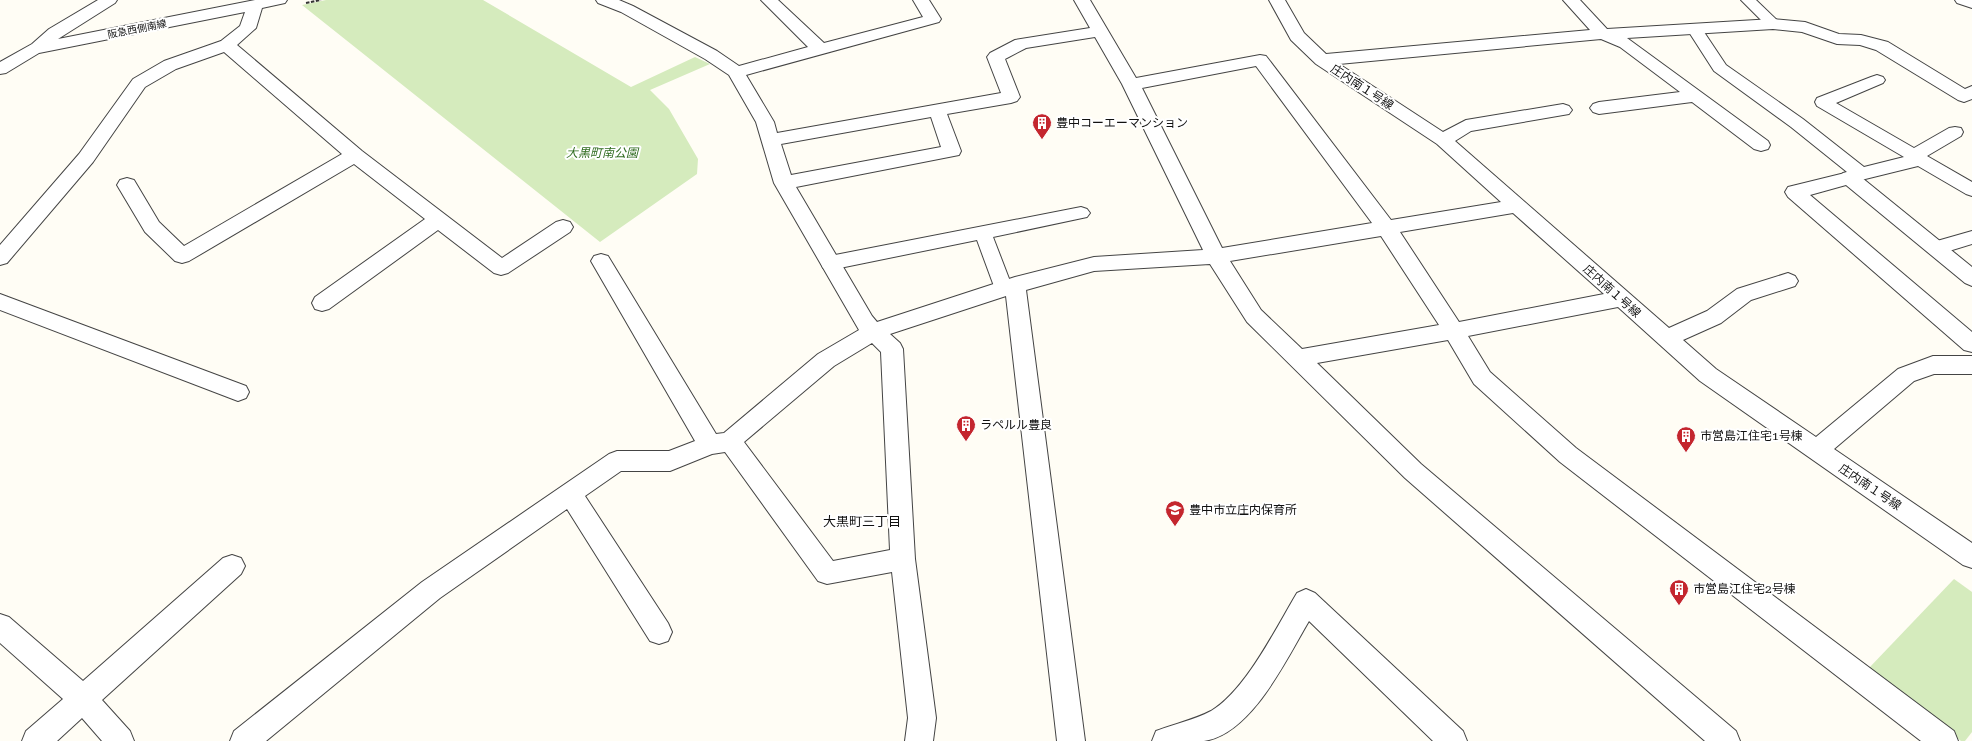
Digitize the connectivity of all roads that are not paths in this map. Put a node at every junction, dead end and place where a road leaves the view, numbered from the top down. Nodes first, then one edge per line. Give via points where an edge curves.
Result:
1 (109, 0) edge
2 (279, 0) edge
3 (604, 0) edge
4 (769, 0) edge
5 (921, 0) edge
6 (1082, 0) edge
7 (1277, 0) edge
8 (1571, 0) edge
9 (1748, 0) edge
10 (1964, 0) edge
11 (1972, 3) edge
12 (256, 5) junction
13 (1774, 24) junction
14 (1695, 29) junction
15 (1100, 31) junction
16 (1603, 34) junction
17 (228, 45) junction
18 (34, 49) junction
19 (820, 49) junction
20 (1322, 60) junction
21 (0, 70) edge
22 (736, 72) junction
23 (1877, 80) dead end
24 (1131, 84) junction
25 (1695, 96) junction
26 (1969, 96) edge
27 (1599, 108) dead end
28 (937, 110) junction
29 (1563, 110) dead end
30 (1955, 132) dead end
31 (771, 140) junction
32 (1443, 140) junction
33 (1762, 145) dead end
34 (355, 155) junction
35 (1918, 158) junction
36 (1855, 176) junction
37 (784, 183) junction
38 (127, 185) dead end
39 (1972, 190) edge
40 (1516, 206) junction
41 (1081, 213) dead end
42 (438, 220) junction
43 (1384, 226) junction
44 (563, 227) dead end
45 (983, 233) junction
46 (1972, 237) edge
47 (1936, 248) junction
48 (1216, 256) junction
49 (0, 258) edge
50 (601, 261) dead end
51 (830, 263) junction
52 (1972, 278) edge
53 (1788, 281) dead end
54 (1010, 287) junction
55 (1621, 299) junction
56 (0, 302) edge
57 (322, 303) dead end
58 (874, 332) junction
59 (1454, 332) junction
60 (1666, 339) junction
61 (1972, 344) edge
62 (1298, 358) junction
63 (1972, 365) edge
64 (238, 392) dead end
65 (720, 443) junction
66 (1816, 450) junction
67 (570, 494) junction
68 (1972, 557) edge
69 (904, 559) junction
70 (232, 566) dead end
71 (0, 626) edge
72 (659, 632) dead end
73 (83, 699) junction
74 (36, 741) edge
75 (120, 741) edge
76 (244, 741) edge
77 (919, 741) edge
78 (1071, 741) edge
79 (1166, 741) edge
80 (1453, 741) edge
81 (1726, 741) edge
82 (1944, 741) edge

1 - 18 street
2 - 12 street, 阪急西側南線
3 - 22 street via 627,9 711,54
4 - 19 street
5 - 19 street via 933,19
6 - 15 street
7 - 20 street, 庄内南１号線 via 1297,36
8 - 16 street
9 - 13 lane
10 - 11 street
12 - 17 street via 248,28
12 - 18 street, 阪急西側南線
13 - 14 street
13 - 26 street via 1806,27 1837,39 1861,40 1882,46
14 - 16 street
14 - 36 lane via 1720,68 1796,123
15 - 24 street
15 - 28 street via 1021,44 996,57 1010,97
16 - 20 street
16 - 25 street via 1626,43
17 - 34 street
17 - 49 street via 170,65 139,82 86,158
18 - 21 street, 阪急西側南線
19 - 22 street
20 - 32 street, 庄内南１号線
22 - 31 street via 765,122
23 - 35 lane via 1823,102
24 - 43 street via 1260,60
24 - 48 street
25 - 27 street
25 - 33 street
28 - 31 street
28 - 37 street via 952,151
29 - 32 street via 1466,126
30 - 35 lane
31 - 37 street
32 - 40 street, 庄内南１号線
34 - 38 street via 182,256 152,227
34 - 42 street
35 - 36 lane
35 - 39 lane
36 - 47 street
36 - 61 street via 1796,192
37 - 51 street
40 - 43 street
40 - 55 street, 庄内南１号線
41 - 45 lane
42 - 44 street via 501,268
42 - 57 street
43 - 48 street
43 - 59 street
45 - 51 lane
45 - 54 lane
46 - 47 lane
47 - 52 street
48 - 54 street via 1094,264
48 - 62 street via 1254,316
50 - 65 street
51 - 58 street via 864,322
53 - 60 street via 1744,294 1714,317
54 - 58 street
54 - 78 street
55 - 59 street
55 - 60 street, 庄内南１号線
56 - 64 street
58 - 65 street via 826,360
58 - 69 street via 892,348
59 - 62 street
59 - 82 street via 1482,378 1568,455
60 - 66 street, 庄内南１号線 via 1708,374
62 - 81 street via 1413,471
63 - 66 street via 1933,365 1906,376
65 - 67 street via 670,461 617,461
65 - 69 street via 827,573
66 - 68 street, 庄内南１号線
67 - 72 street
67 - 76 street via 431,590
69 - 77 street via 922,718
70 - 73 street
71 - 73 street
73 - 74 street
73 - 75 street
79 - 80 street via 1221,720 1239,706 1306,601

